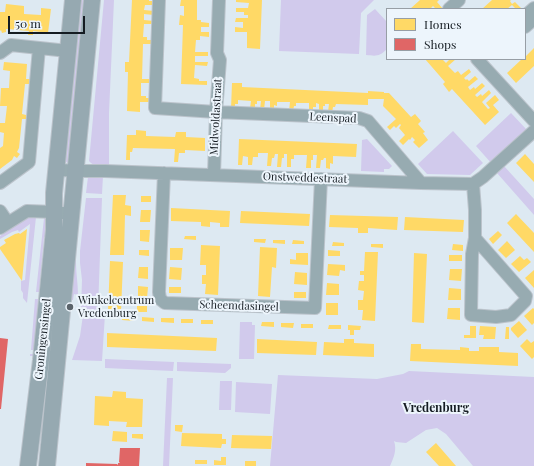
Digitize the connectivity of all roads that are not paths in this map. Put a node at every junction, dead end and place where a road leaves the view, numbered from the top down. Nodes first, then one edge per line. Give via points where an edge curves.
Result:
1 (72, 0) edge
2 (92, 0) edge
3 (159, 0) edge
4 (219, 0) edge
5 (227, 0) edge
6 (459, 0) edge
7 (450, 8) edge
8 (534, 8) edge
9 (526, 15) edge
10 (534, 19) edge
11 (526, 26) edge
12 (39, 48) junction
13 (68, 51) junction
14 (0, 53) edge
15 (220, 60) junction
16 (481, 60) edge
17 (216, 112) junction
18 (534, 121) edge
19 (534, 131) edge
20 (57, 170) junction
21 (75, 171) junction
22 (164, 173) junction
23 (214, 174) junction
24 (321, 179) junction
25 (0, 183) edge
26 (421, 183) junction
27 (473, 184) junction
28 (0, 211) edge
29 (54, 212) junction
30 (71, 214) junction
31 (4, 226) edge
32 (475, 238) junction
33 (28, 466) edge
34 (47, 466) edge

1 - 13 street, Groningensingel
2 - 21 street, Groningensingel
3 - 17 street, Leenspad via 157,108
4 - 15 street, Midwoldastraat via 217,53
5 - 15 street, Midwoldastraat via 225,53
6 - 7 street
8 - 9 street
10 - 11 street
12 - 13 street
12 - 14 street via 11,45
12 - 25 street via 29,162
13 - 20 street, Groningensingel
15 - 17 street, Midwoldastraat
16 - 18 street
17 - 23 street, Midwoldastraat
17 - 26 street, Leenspad via 359,118 368,121
19 - 27 street
20 - 21 street, Onstweddestraat
20 - 29 street, Groningensingel
21 - 22 street, Onstweddestraat
21 - 30 street, Groningensingel
22 - 23 street, Onstweddestraat
22 - 24 street, Scheemdasingel via 160,299 165,303 227,306 315,308
23 - 24 street, Onstweddestraat
24 - 26 street, Onstweddestraat
26 - 27 street, Onstweddestraat
27 - 32 street
28 - 31 street
29 - 30 street
29 - 31 street via 26,211
29 - 33 street, Groningensingel via 42,354
30 - 34 street, Groningensingel
32 - 32 street via 526,296 525,301 511,315 471,315 472,254

